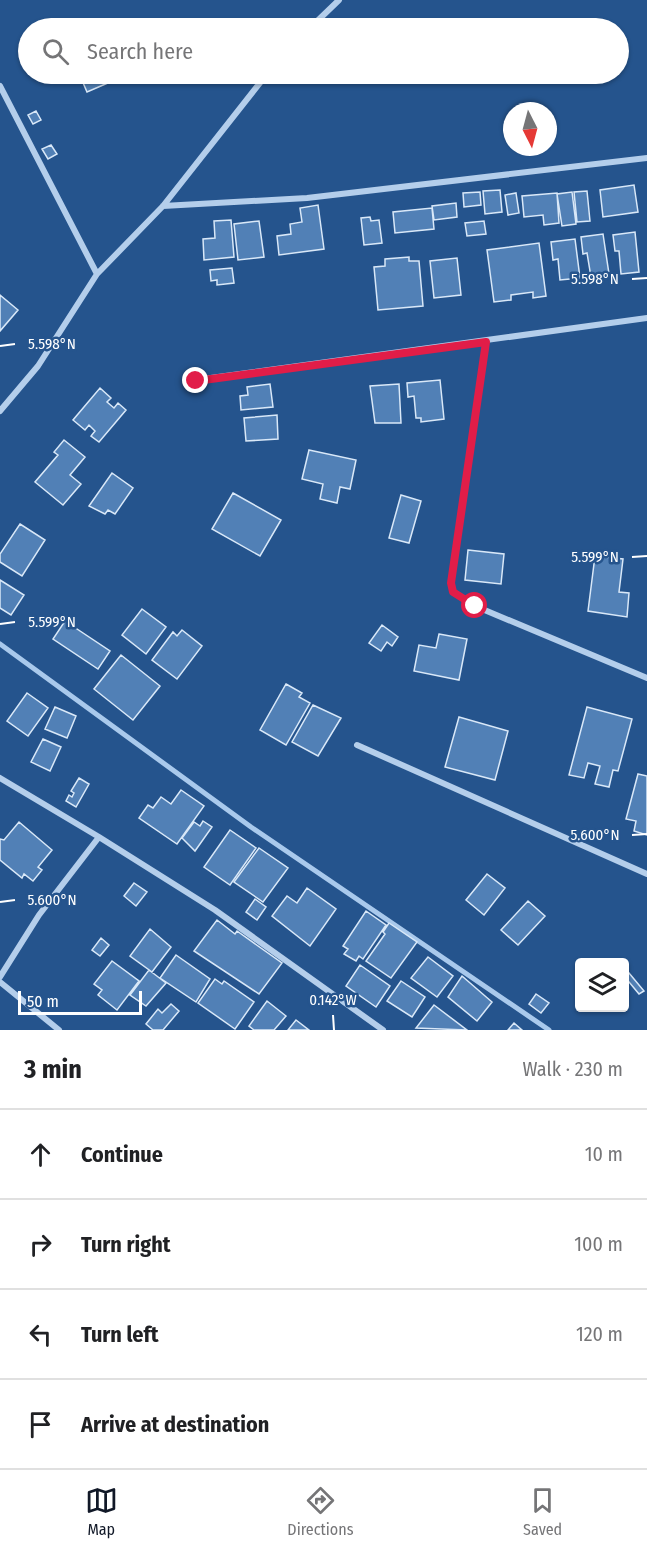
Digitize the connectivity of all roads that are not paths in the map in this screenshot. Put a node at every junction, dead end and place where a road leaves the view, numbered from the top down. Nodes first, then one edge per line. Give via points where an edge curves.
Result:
1 (339, 0) edge
2 (320, 18) edge
3 (259, 84) edge
4 (0, 86) edge
5 (647, 158) edge
6 (163, 206) junction
7 (97, 274) junction
8 (647, 318) edge
9 (486, 342) junction
10 (196, 381) dead end
11 (0, 411) edge
12 (647, 678) edge
13 (357, 744) dead end
14 (0, 778) edge
15 (99, 837) junction
16 (647, 874) edge
17 (0, 980) edge
18 (59, 1030) edge
19 (383, 1030) edge

1 - 2 street
3 - 6 street
4 - 7 street
5 - 6 street via 307,198
6 - 7 street
7 - 11 street via 38,366
8 - 9 street
9 - 10 street
9 - 12 street via 451,583 453,592 475,606
13 - 16 street
14 - 15 street
15 - 17 street via 39,915
15 - 19 street via 215,910
17 - 18 street

